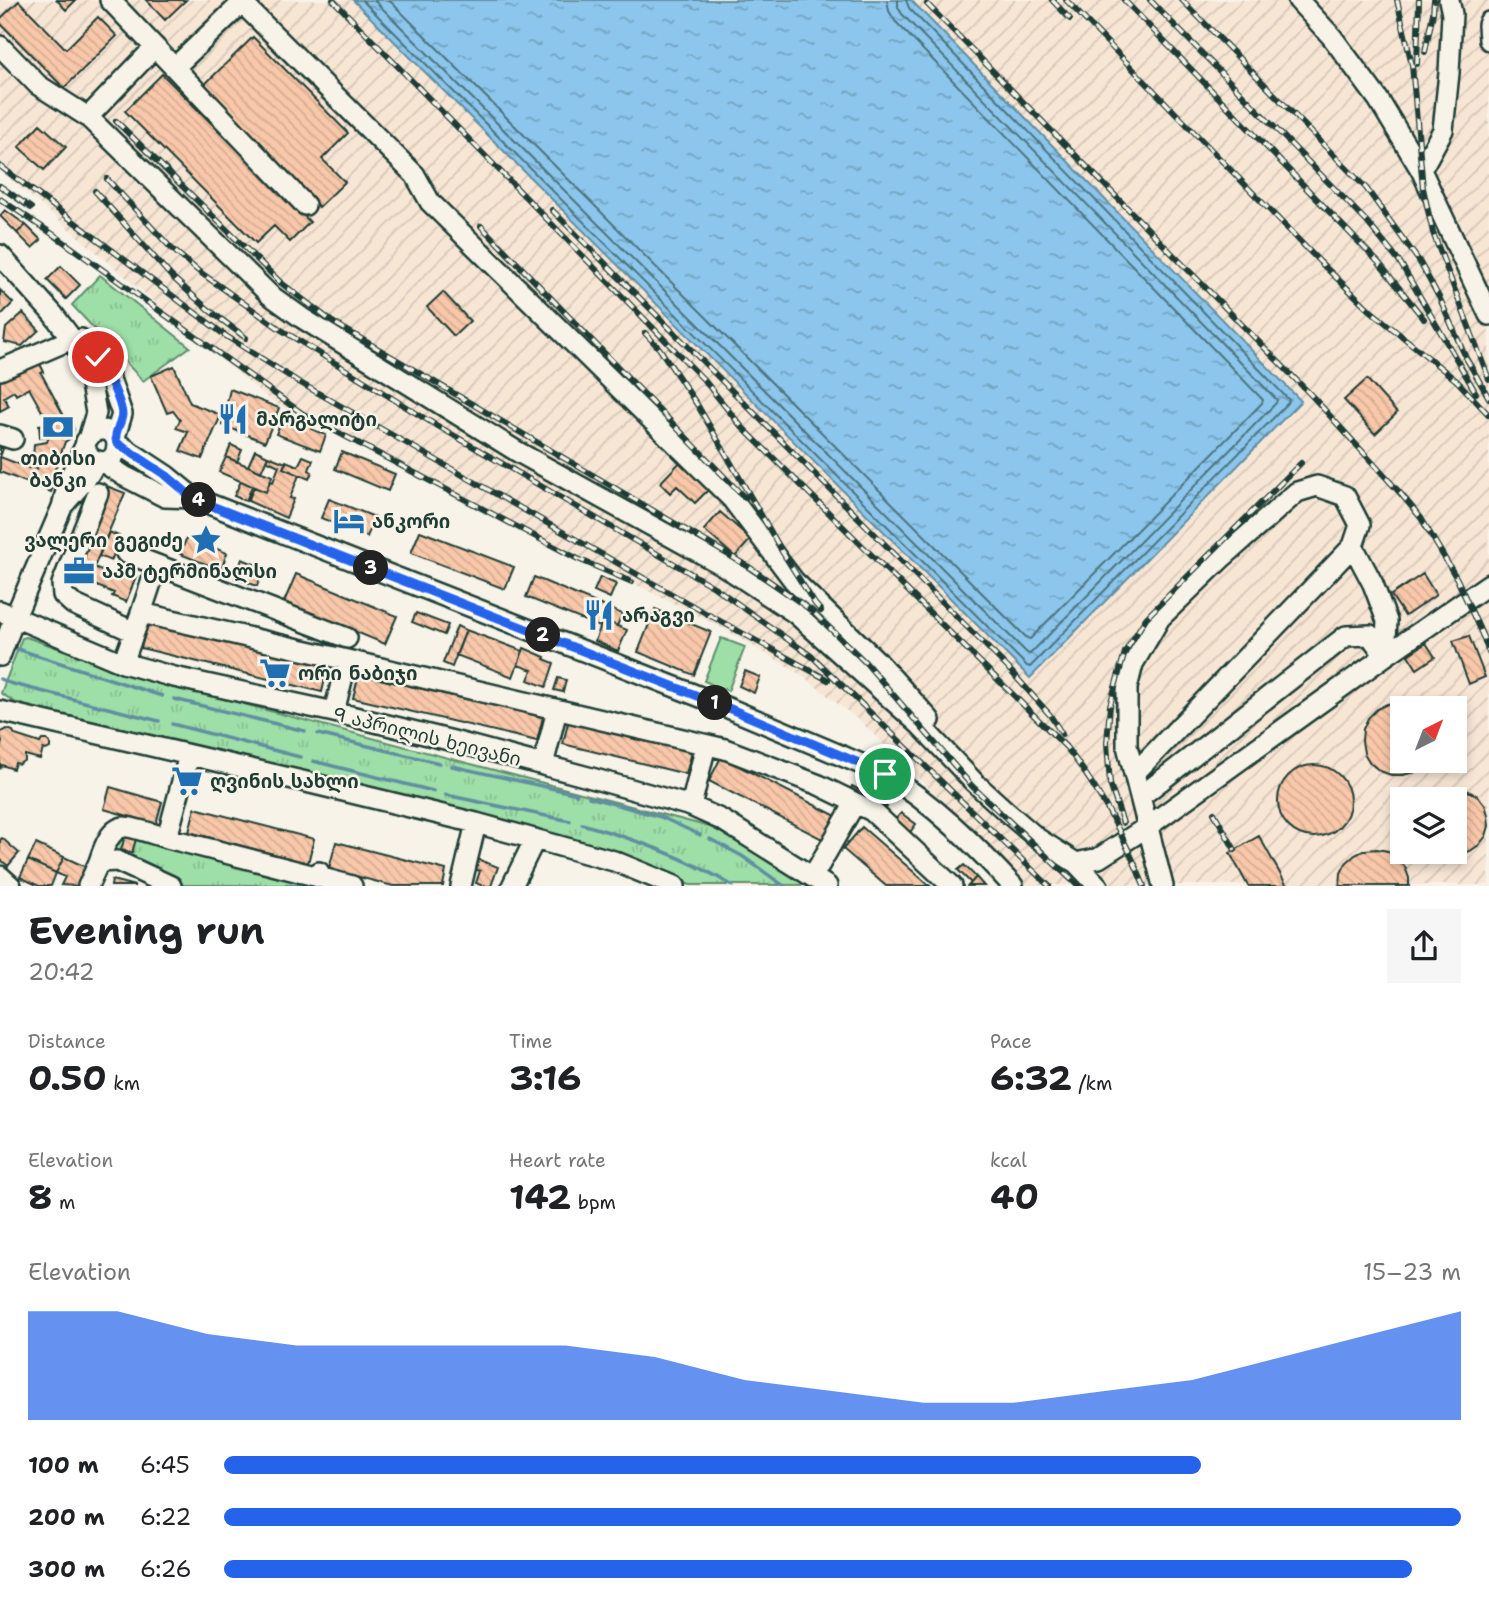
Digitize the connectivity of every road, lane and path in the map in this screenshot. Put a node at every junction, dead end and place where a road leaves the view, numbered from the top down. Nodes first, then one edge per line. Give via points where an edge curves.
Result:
1 (110, 0) edge
2 (1298, 0) edge
3 (1449, 0) edge
4 (243, 1) edge
5 (1489, 22) edge
6 (1489, 40) edge
7 (0, 46) edge
8 (155, 47) junction
9 (175, 67) junction
10 (88, 117) junction
11 (1421, 170) junction
12 (305, 205) dead end
13 (0, 256) edge
14 (53, 314) junction
15 (1489, 315) edge
16 (72, 339) junction
17 (0, 370) edge
18 (116, 440) junction
19 (94, 451) junction
20 (98, 493) dead end
21 (194, 499) junction
22 (1353, 546) junction
23 (126, 553) dead end
24 (158, 565) junction
25 (1489, 584) edge
26 (8, 620) edge
27 (137, 624) junction
28 (347, 638) dead end
29 (0, 656) edge
30 (1385, 656) junction
31 (347, 660) junction
32 (123, 663) junction
33 (557, 710) junction
34 (0, 712) edge
35 (334, 712) junction
36 (706, 745) junction
37 (189, 755) junction
38 (543, 765) junction
39 (1134, 774) junction
40 (974, 782) junction
41 (1140, 797) junction
42 (855, 803) junction
43 (691, 806) junction
44 (476, 823) junction
45 (1147, 827) junction
46 (167, 838) junction
47 (535, 839) junction
48 (99, 862) junction
49 (1076, 863) junction
50 (0, 876) edge
51 (820, 881) edge
52 (1006, 883) edge
53 (11, 886) edge
54 (88, 886) edge
55 (172, 886) edge
56 (352, 886) edge
57 (461, 886) edge
58 (512, 886) edge
59 (675, 886) edge
60 (952, 886) edge
61 (1098, 886) edge
62 (1163, 886) edge

1 - 8 street
2 - 11 street via 1378,99
3 - 11 street via 1452,14 1443,130
4 - 9 street
4 - 40 street via 415,175 430,202 732,499 794,581 931,721
5 - 6 street
7 - 10 street via 38,85
8 - 9 street
8 - 10 street
9 - 12 street
10 - 40 street via 270,295 518,452 724,566 795,613 920,725
11 - 15 street
13 - 14 street
14 - 16 street
14 - 18 street via 87,344 109,376 122,414
16 - 17 street
16 - 19 street via 88,366 96,413
18 - 19 street via 116,453 108,460
18 - 19 street via 99,430
18 - 21 street
19 - 21 street via 124,476 165,497
19 - 26 street via 85,480 62,507
20 - 27 street via 62,584 63,595 73,604
21 - 52 street via 885,774 935,809
22 - 30 street via 1387,621
22 - 39 street
22 - 39 street via 1360,524 1345,496 1317,486 1297,492 1160,618 1133,664 1127,688 1127,746
23 - 24 street
24 - 27 street
24 - 28 street
25 - 30 street
26 - 29 street
26 - 32 street, 9 აპრილის ხეივანი
27 - 31 street via 146,614
27 - 32 street
30 - 41 street via 1370,635 1346,636
30 - 45 street
31 - 33 street
31 - 35 street
32 - 35 street, 9 აპრილის ხეივანი
33 - 36 street
33 - 38 street
34 - 37 street
35 - 38 street, 9 აპრილის ხეივანი
36 - 42 street via 819,785
36 - 43 street
37 - 44 street
37 - 46 street
38 - 43 street, 9 აპრილის ხეივანი
39 - 41 street
40 - 49 street via 1037,838
41 - 45 street
42 - 51 street
42 - 60 street via 872,811
43 - 51 street, 9 აპრილის ხეივანი
44 - 47 street
44 - 57 street
45 - 49 street via 1099,858
45 - 62 street
46 - 48 street via 124,827 110,837
46 - 56 street
47 - 58 street
47 - 59 street via 614,861
48 - 54 street
48 - 55 street via 117,861
49 - 61 street
50 - 53 street

